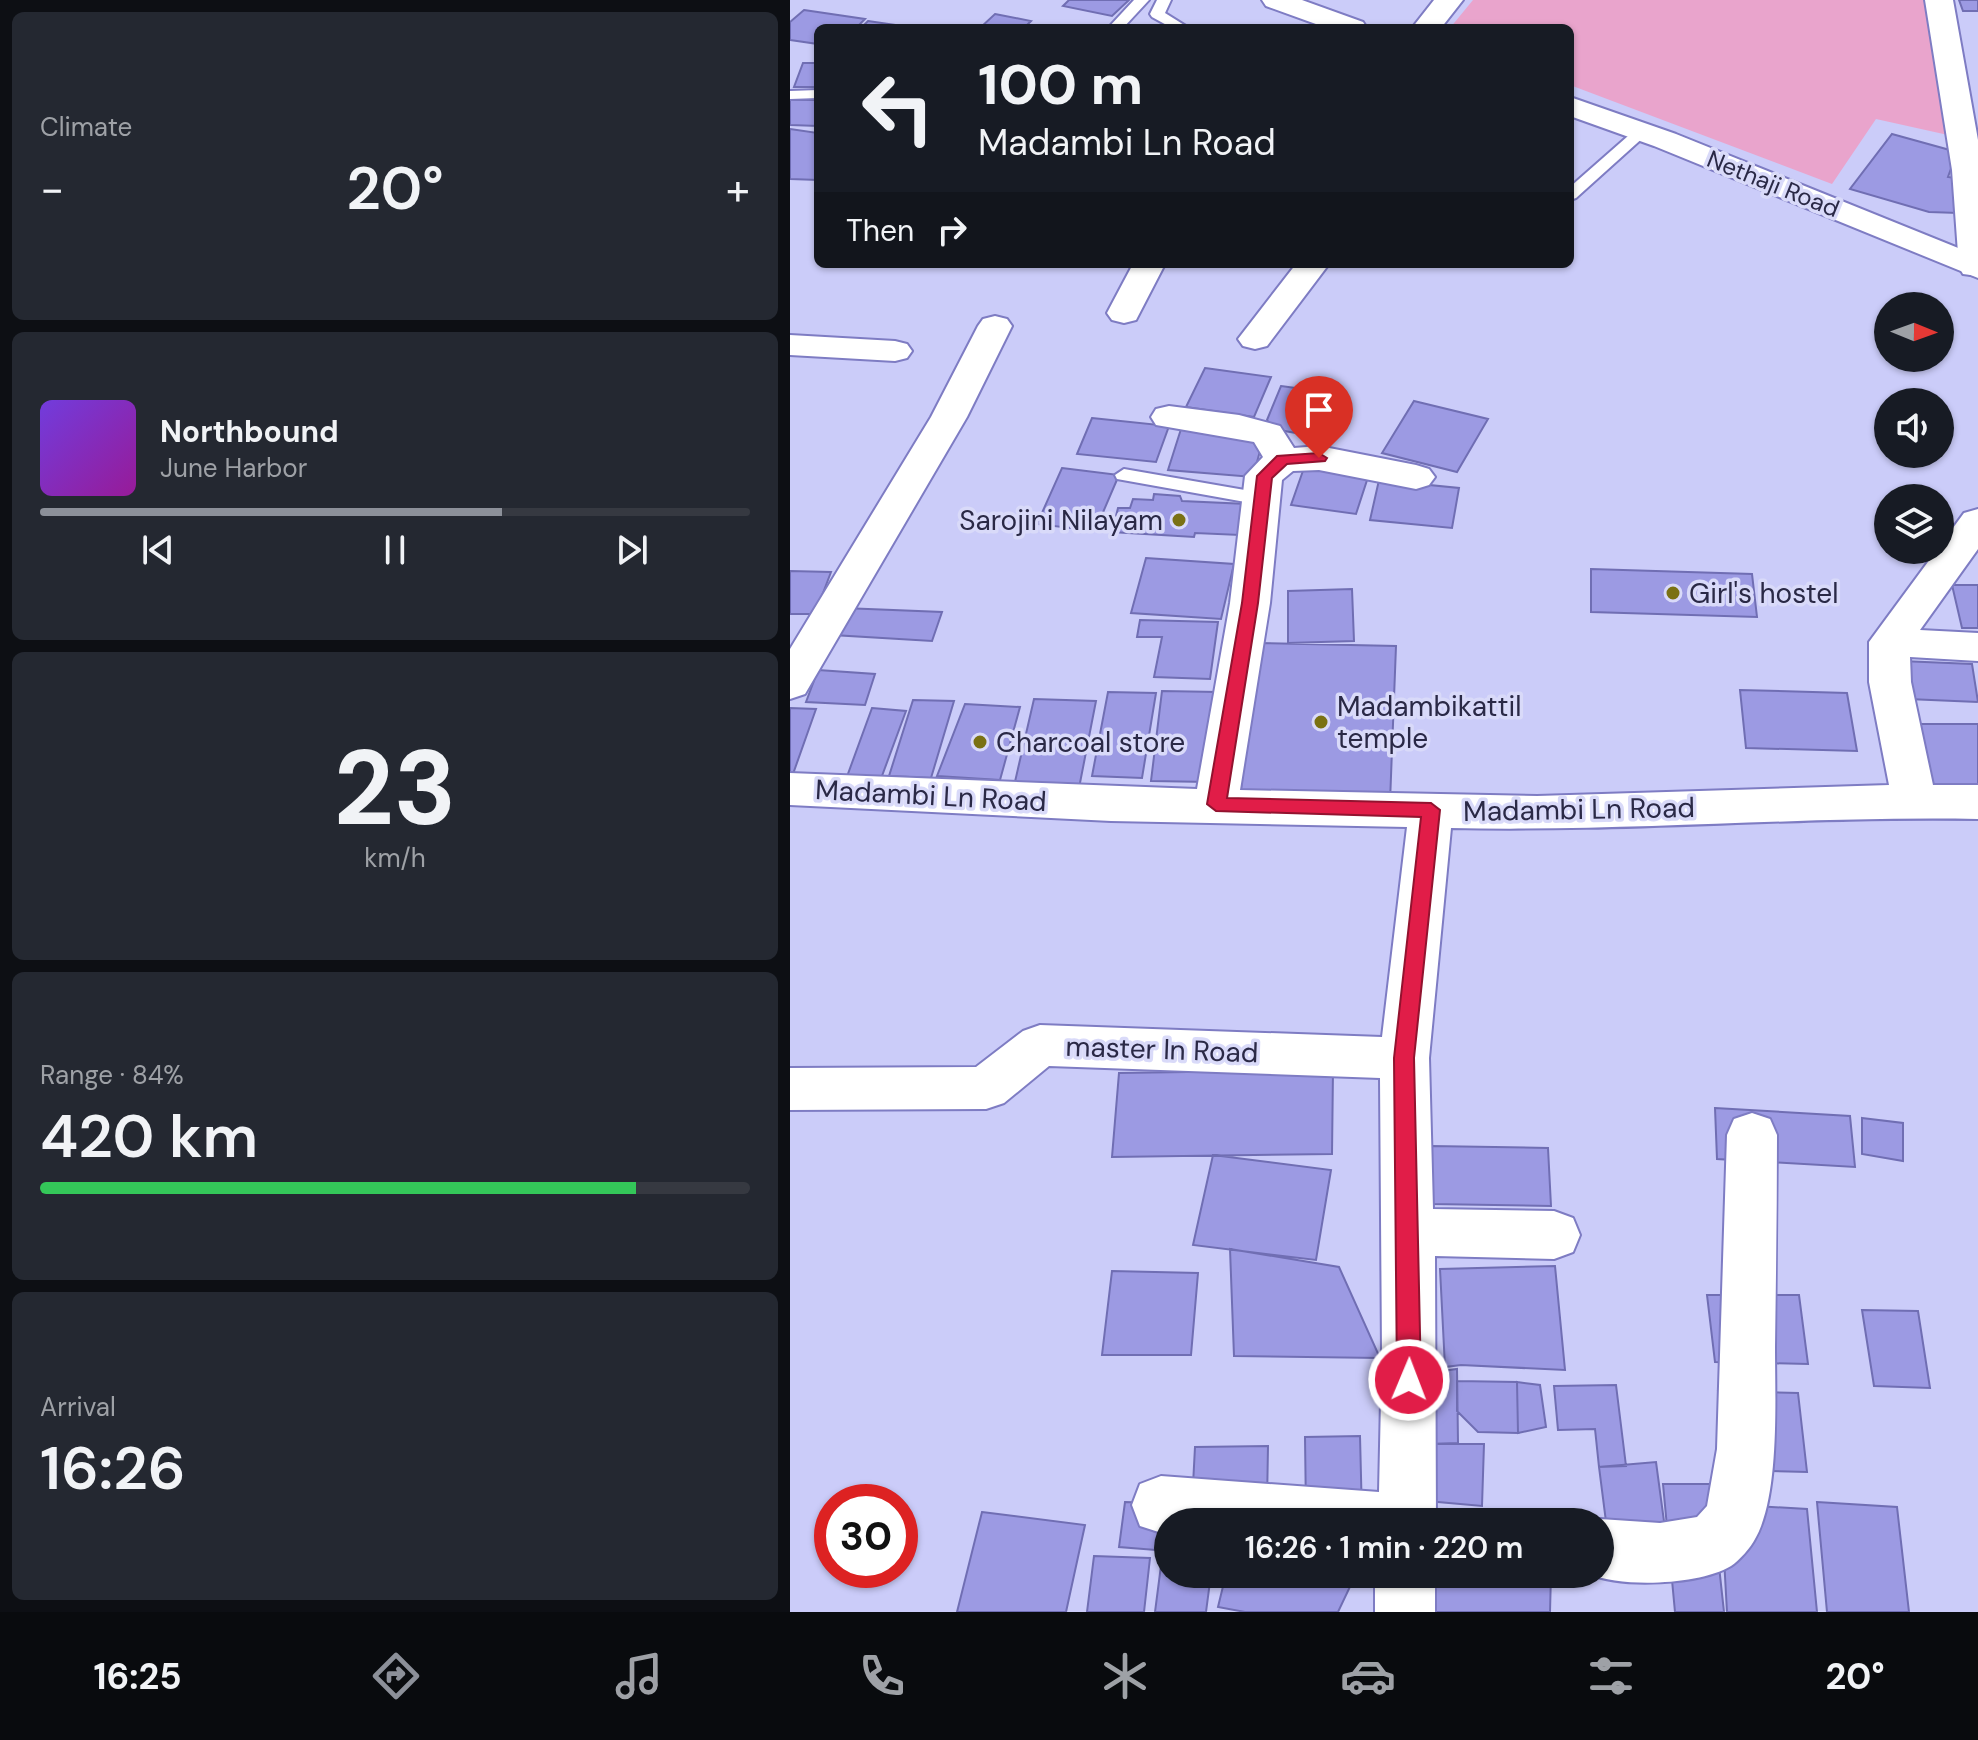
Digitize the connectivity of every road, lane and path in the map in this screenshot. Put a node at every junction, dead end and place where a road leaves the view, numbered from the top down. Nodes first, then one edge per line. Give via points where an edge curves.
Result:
1 (1142, 0) edge
2 (1164, 0) edge
3 (1276, 0) edge
4 (1449, 0) edge
5 (1939, 0) edge
6 (1119, 24) edge
7 (1175, 24) edge
8 (1332, 24) edge
9 (1429, 24) edge
10 (814, 94) edge
11 (790, 95) edge
12 (1968, 104) edge
13 (1574, 107) edge
14 (1641, 132) junction
15 (1574, 191) edge
16 (1977, 267) edge
17 (1147, 268) edge
18 (1310, 268) edge
19 (1124, 313) dead end
20 (995, 326) dead end
21 (1255, 339) dead end
22 (790, 345) edge
23 (895, 351) dead end
24 (1169, 417) dead end
25 (1283, 460) junction
26 (1124, 475) dead end
27 (1416, 477) dead end
28 (1262, 499) junction
29 (1978, 522) edge
30 (1889, 642) junction
31 (1978, 647) edge
32 (790, 684) edge
33 (790, 789) edge
34 (1914, 801) junction
35 (1978, 802) edge
36 (1216, 804) junction
37 (1431, 810) junction
38 (1404, 1058) junction
39 (790, 1089) edge
40 (1752, 1135) dead end
41 (1408, 1232) junction
42 (1554, 1235) dead end
43 (1161, 1505) dead end
44 (1201, 1508) edge
45 (1407, 1508) edge
46 (1614, 1550) edge
47 (1405, 1588) edge
48 (1405, 1612) edge

1 - 6 lane
2 - 7 lane via 1157,14
3 - 8 street
4 - 9 street
5 - 12 street, Nethaji Road
10 - 11 lane
12 - 16 street, Nethaji Road
13 - 14 street, Nethaji Road
14 - 15 lane
14 - 16 street, Nethaji Road
17 - 19 street
18 - 21 street
20 - 32 street via 949,417
22 - 23 street
24 - 25 street via 1267,434
25 - 27 street via 1319,458
25 - 28 street via 1264,476
26 - 28 lane
28 - 36 street
29 - 30 street
30 - 31 street
30 - 34 street via 1890,682
33 - 36 street, Madambi Ln Road
34 - 35 street, Madambi Ln Road
34 - 37 street, Madambi Ln Road via 1537,813
36 - 37 street, Madambi Ln Road
37 - 38 street
38 - 39 street, master ln Road via 1040,1045 986,1088
38 - 41 street
40 - 46 street via 1746,1449 1734,1520 1712,1544 1660,1553
41 - 42 street
41 - 45 street
43 - 44 street
47 - 48 street

